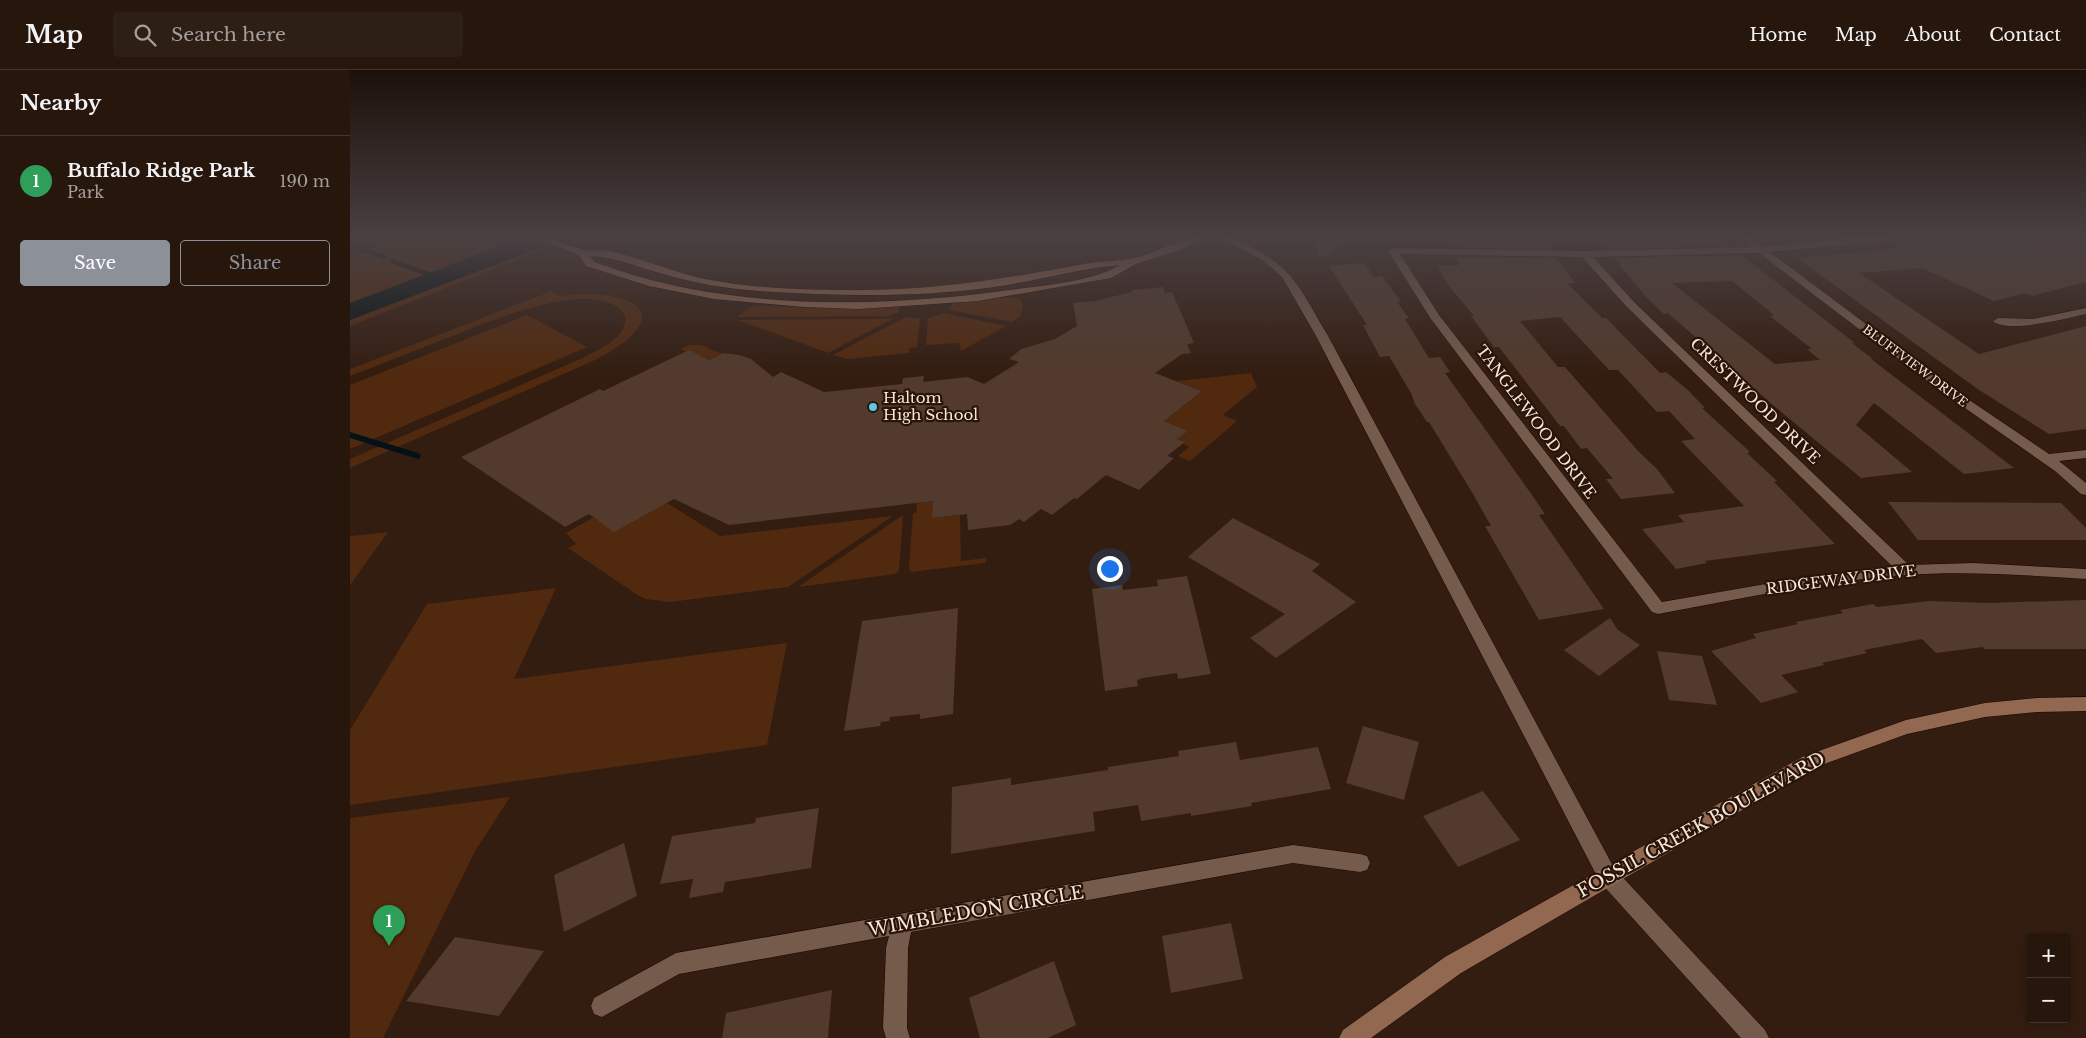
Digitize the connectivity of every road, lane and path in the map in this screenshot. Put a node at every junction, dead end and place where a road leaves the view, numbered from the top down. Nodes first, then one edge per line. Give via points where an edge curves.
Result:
1 (650, 283) edge
2 (725, 283) edge
3 (995, 283) edge
4 (1032, 283) edge
5 (1069, 283) edge
6 (1291, 283) edge
7 (1412, 283) edge
8 (1611, 283) edge
9 (1806, 283) edge
10 (740, 286) junction
11 (757, 288) junction
12 (1034, 290) junction
13 (740, 300) junction
14 (2086, 311) edge
15 (1998, 321) dead end
16 (2086, 454) edge
17 (2045, 458) junction
18 (2086, 490) edge
19 (1904, 570) junction
20 (2086, 574) edge
21 (1658, 608) joint
22 (2086, 704) edge
23 (1360, 863) dead end
24 (1608, 875) junction
25 (902, 924) junction
26 (602, 1006) dead end
27 (898, 1038) edge
28 (1351, 1038) edge
29 (1757, 1038) edge

1 - 13 main road
2 - 10 main road
3 - 11 main road via 908,292
4 - 12 main road
5 - 12 main road
6 - 24 street via 1326,342
7 - 21 street, TANGLEWOOD DRIVE
8 - 19 street, CRESTWOOD DRIVE
9 - 17 street, BLUFFVIEW DRIVE via 1884,345 2006,434
10 - 11 main road
10 - 13 main road
11 - 13 main road
12 - 13 main road via 978,298 859,306
14 - 15 street via 2033,322
16 - 17 street
17 - 18 street, BLUFFVIEW DRIVE
19 - 20 street, RIDGEWAY DRIVE via 2020,569
19 - 21 street, RIDGEWAY DRIVE via 1788,585
22 - 24 main road, FOSSIL CREEK BOULEVARD via 1985,710 1906,727 1809,762
23 - 25 street, WIMBLEDON CIRCLE via 1293,854
24 - 28 main road, FOSSIL CREEK BOULEVARD via 1453,965
24 - 29 street
25 - 26 street, WIMBLEDON CIRCLE via 676,964
25 - 27 street via 897,948 895,1028

